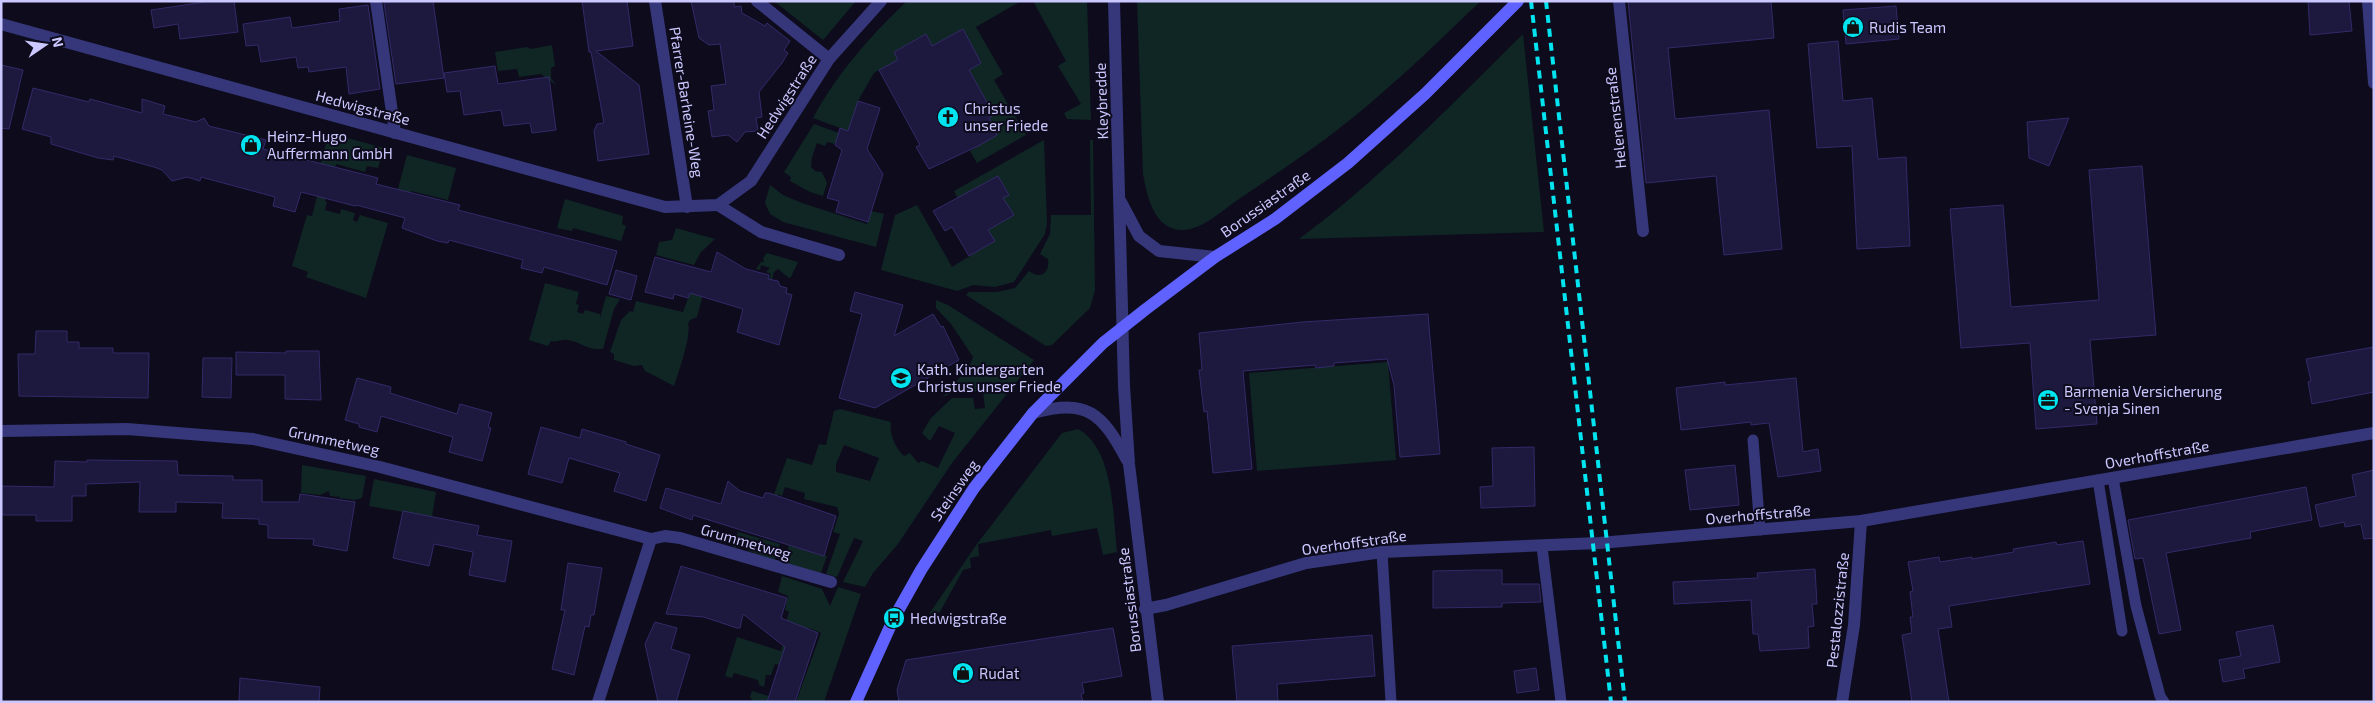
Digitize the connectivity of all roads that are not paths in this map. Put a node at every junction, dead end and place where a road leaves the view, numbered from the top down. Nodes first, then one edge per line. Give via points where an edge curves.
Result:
1 (376, 1) edge
2 (655, 1) edge
3 (757, 1) edge
4 (881, 1) edge
5 (1114, 1) edge
6 (1518, 1) edge
7 (1619, 1) edge
8 (2368, 1) edge
9 (1, 24) edge
10 (829, 59) junction
11 (2374, 83) edge
12 (395, 133) junction
13 (1120, 200) junction
14 (718, 205) junction
15 (687, 207) junction
16 (1643, 231) dead end
17 (838, 255) dead end
18 (1215, 257) junction
19 (1122, 328) junction
20 (1033, 413) junction
21 (1, 431) edge
22 (2374, 434) edge
23 (1753, 440) dead end
24 (1129, 464) junction
25 (2112, 478) junction
26 (2098, 480) junction
27 (1862, 520) junction
28 (1760, 530) junction
29 (651, 539) junction
30 (1542, 547) junction
31 (1382, 552) junction
32 (831, 582) dead end
33 (1145, 609) junction
34 (2122, 632) dead end
35 (598, 702) edge
36 (856, 702) edge
37 (1158, 702) edge
38 (1391, 702) edge
39 (1561, 702) edge
40 (1842, 702) edge
41 (2164, 702) edge

1 - 12 street
2 - 15 street, Pfarrer-Barheine-Weg
3 - 10 street
4 - 10 street, Hedwigstraße
5 - 13 street, Kleybredde
6 - 18 main road, Borussiastraße via 1425,94 1348,163 1275,219
7 - 16 street, Helenenstraße
8 - 11 street
9 - 12 street, Hedwigstraße
10 - 14 street, Hedwigstraße via 751,181
12 - 15 street, Hedwigstraße via 665,207
13 - 18 street, Kleybredde via 1139,236 1159,251
13 - 19 street, Kleybredde
14 - 15 street, Hedwigstraße
14 - 17 street via 761,232
18 - 19 main road, Borussiastraße
19 - 20 main road, Steinsweg
19 - 24 street, Borussiastraße
20 - 24 street, Borussiastraße via 1055,407 1090,412 1108,427
20 - 36 main road, Steinsweg via 974,488 921,570 894,618
21 - 29 street, Grummetweg via 127,429 253,439 380,467
22 - 25 street, Overhoffstraße
23 - 28 lane
24 - 33 street, Borussiastraße
25 - 26 street, Overhoffstraße
25 - 41 lane via 2136,606
26 - 27 street, Overhoffstraße
26 - 34 lane
27 - 28 street, Overhoffstraße
27 - 40 street, Pestalozzistraße via 1854,625
28 - 30 street, Overhoffstraße
29 - 32 street, Grummetweg via 665,536 680,538
29 - 35 street
30 - 31 street, Overhoffstraße
30 - 39 lane
31 - 33 street, Overhoffstraße via 1306,563
31 - 38 lane
33 - 37 street, Borussiastraße

